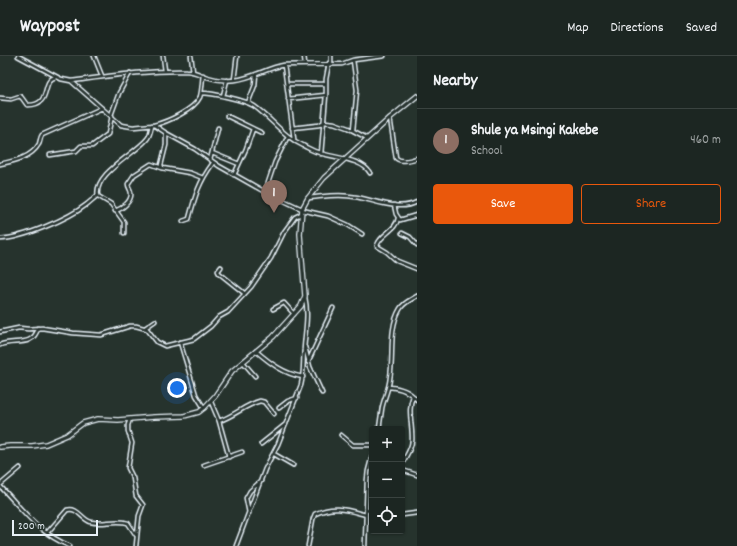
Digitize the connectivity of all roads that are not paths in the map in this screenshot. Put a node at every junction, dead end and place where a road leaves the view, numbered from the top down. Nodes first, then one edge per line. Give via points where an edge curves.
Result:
1 (18, 56) edge
2 (94, 56) edge
3 (163, 56) edge
4 (191, 56) edge
5 (236, 56) edge
6 (304, 56) edge
7 (331, 56) edge
8 (384, 56) edge
9 (353, 60) junction
10 (330, 63) junction
11 (305, 64) junction
12 (284, 65) junction
13 (165, 71) junction
14 (193, 72) junction
15 (130, 73) junction
16 (256, 74) junction
17 (203, 75) junction
18 (102, 76) junction
19 (58, 77) junction
20 (227, 80) junction
21 (234, 80) junction
22 (71, 81) junction
23 (287, 84) junction
24 (326, 84) junction
25 (201, 93) junction
26 (326, 95) junction
27 (223, 96) junction
28 (417, 96) edge
29 (0, 98) edge
30 (288, 99) junction
31 (248, 103) junction
32 (102, 108) junction
33 (111, 116) junction
34 (227, 116) dead end
35 (390, 118) junction
36 (324, 122) junction
37 (153, 125) junction
38 (218, 128) dead end
39 (292, 128) junction
40 (253, 130) junction
41 (353, 130) junction
42 (166, 133) junction
43 (262, 133) dead end
44 (288, 136) junction
45 (367, 138) junction
46 (294, 140) junction
47 (212, 153) junction
48 (321, 154) junction
49 (50, 156) dead end
50 (417, 158) edge
51 (210, 160) junction
52 (345, 160) junction
53 (213, 163) junction
54 (0, 164) edge
55 (239, 165) junction
56 (162, 168) junction
57 (370, 173) dead end
58 (234, 175) junction
59 (203, 178) junction
60 (265, 192) junction
61 (98, 195) junction
62 (308, 198) junction
63 (417, 202) edge
64 (394, 205) junction
65 (115, 211) junction
66 (302, 211) junction
67 (417, 215) edge
68 (398, 218) junction
69 (183, 221) dead end
70 (124, 233) dead end
71 (402, 233) dead end
72 (362, 234) dead end
73 (0, 239) edge
74 (417, 245) edge
75 (221, 267) dead end
76 (417, 269) edge
77 (244, 294) junction
78 (305, 296) junction
79 (417, 296) edge
80 (333, 308) dead end
81 (273, 309) dead end
82 (294, 314) junction
83 (155, 321) dead end
84 (38, 328) junction
85 (145, 328) junction
86 (0, 332) edge
87 (180, 342) junction
88 (304, 344) junction
89 (0, 345) edge
90 (256, 350) junction
91 (243, 362) junction
92 (308, 362) junction
93 (255, 376) dead end
94 (303, 378) junction
95 (389, 387) junction
96 (322, 393) dead end
97 (413, 396) junction
98 (296, 398) junction
99 (417, 400) edge
100 (211, 402) junction
101 (204, 408) junction
102 (279, 408) dead end
103 (274, 414) dead end
104 (131, 419) junction
105 (219, 421) junction
106 (286, 424) junction
107 (379, 426) edge
108 (341, 435) dead end
109 (261, 444) dead end
110 (369, 445) edge
111 (0, 448) edge
112 (242, 452) dead end
113 (274, 454) junction
114 (229, 457) junction
115 (370, 462) edge
116 (403, 462) edge
117 (204, 465) dead end
118 (292, 465) dead end
119 (20, 468) dead end
120 (405, 471) edge
121 (417, 475) edge
122 (262, 480) junction
123 (0, 486) edge
124 (367, 510) joint
125 (249, 513) junction
126 (417, 513) edge
127 (366, 515) junction
128 (405, 515) edge
129 (47, 533) junction
130 (137, 536) junction
131 (70, 546) edge
132 (136, 546) edge
133 (236, 546) edge
134 (308, 546) edge
135 (365, 546) edge

1 - 19 street
2 - 18 street
3 - 13 street
4 - 14 street
5 - 21 street
6 - 11 street
7 - 10 street
8 - 9 street
9 - 10 street via 342,64
9 - 41 street via 357,90
10 - 11 street
10 - 24 street
11 - 12 street
12 - 16 street
12 - 23 street
13 - 14 street
13 - 15 street
14 - 17 street
15 - 18 street
15 - 33 street
16 - 21 street
16 - 31 street
17 - 20 street
17 - 25 street
18 - 22 street
19 - 22 street
19 - 29 street via 48,84 45,97 32,105 27,105 20,96 11,99
20 - 21 street
20 - 27 street
22 - 32 street
23 - 24 street
23 - 30 street
24 - 26 street
25 - 27 street
25 - 37 street via 196,102 182,113
26 - 30 street
26 - 36 street
27 - 31 street
28 - 35 street
30 - 39 street
31 - 44 street
32 - 33 street
32 - 54 street via 42,135 39,144 25,157
33 - 37 street via 125,126
33 - 49 street via 106,137 94,145 81,146 76,151
34 - 40 street
35 - 45 street
35 - 50 street via 396,158 401,161
36 - 39 street via 320,125
36 - 41 street via 340,124
36 - 48 street
37 - 42 street
37 - 61 street via 148,139 105,176 99,184
38 - 47 street
39 - 46 street
40 - 43 street
40 - 55 street
41 - 45 street
42 - 51 street
42 - 56 street
44 - 46 street
44 - 60 street via 275,162
45 - 52 street
46 - 48 street
47 - 51 street
47 - 55 street
48 - 52 street
51 - 53 street
52 - 57 street via 363,165
52 - 62 street via 324,178
53 - 58 street
53 - 59 street
55 - 58 street
56 - 59 street
56 - 65 street via 152,163 131,178 128,184 131,193 129,199 123,208
58 - 60 street
59 - 69 street via 194,198 189,219
60 - 66 street
61 - 65 street via 111,204
61 - 73 street via 74,213 32,231
62 - 64 street via 348,196
62 - 66 street
63 - 64 street via 410,205
64 - 68 street
65 - 70 street via 124,222
66 - 72 street via 328,216
66 - 77 street via 284,232 264,268
66 - 78 street via 300,234
67 - 68 street via 403,220
68 - 76 street via 377,246 397,261
71 - 74 street
75 - 77 street via 219,273
77 - 87 street via 212,326 196,338
78 - 82 street
78 - 88 street via 307,316
79 - 95 street via 401,307 396,319
80 - 92 street
81 - 82 street via 284,303
82 - 90 street via 273,337
83 - 85 street
84 - 85 street via 92,335 106,334 133,326
84 - 86 street
84 - 89 street via 35,336 26,341
85 - 87 street via 161,345
87 - 101 street via 196,395
88 - 92 street
88 - 94 street
90 - 91 street
90 - 94 street via 272,365
91 - 93 street
91 - 100 street via 230,374
92 - 96 street
94 - 98 street
95 - 97 street via 404,389
95 - 107 street via 382,407
97 - 99 street
97 - 116 street via 410,405 412,439
98 - 102 street
98 - 106 street
100 - 101 street
100 - 105 street
101 - 104 street via 184,416
103 - 105 street via 260,400
104 - 111 street via 93,420 46,444
104 - 130 street via 128,425 132,443 128,468 136,496 143,505
105 - 114 street
106 - 109 street
106 - 113 street
108 - 110 street via 353,445
112 - 114 street
113 - 118 street
113 - 122 street via 266,466
114 - 117 street
115 - 124 street
119 - 123 street
120 - 121 street
122 - 125 street
122 - 125 street via 246,498
123 - 129 street via 16,505
124 - 127 street
125 - 133 street
126 - 128 street
127 - 134 street via 337,508 326,509 316,514
127 - 135 street
129 - 130 street via 67,510 71,509 91,522 128,523
129 - 131 street
130 - 132 street

